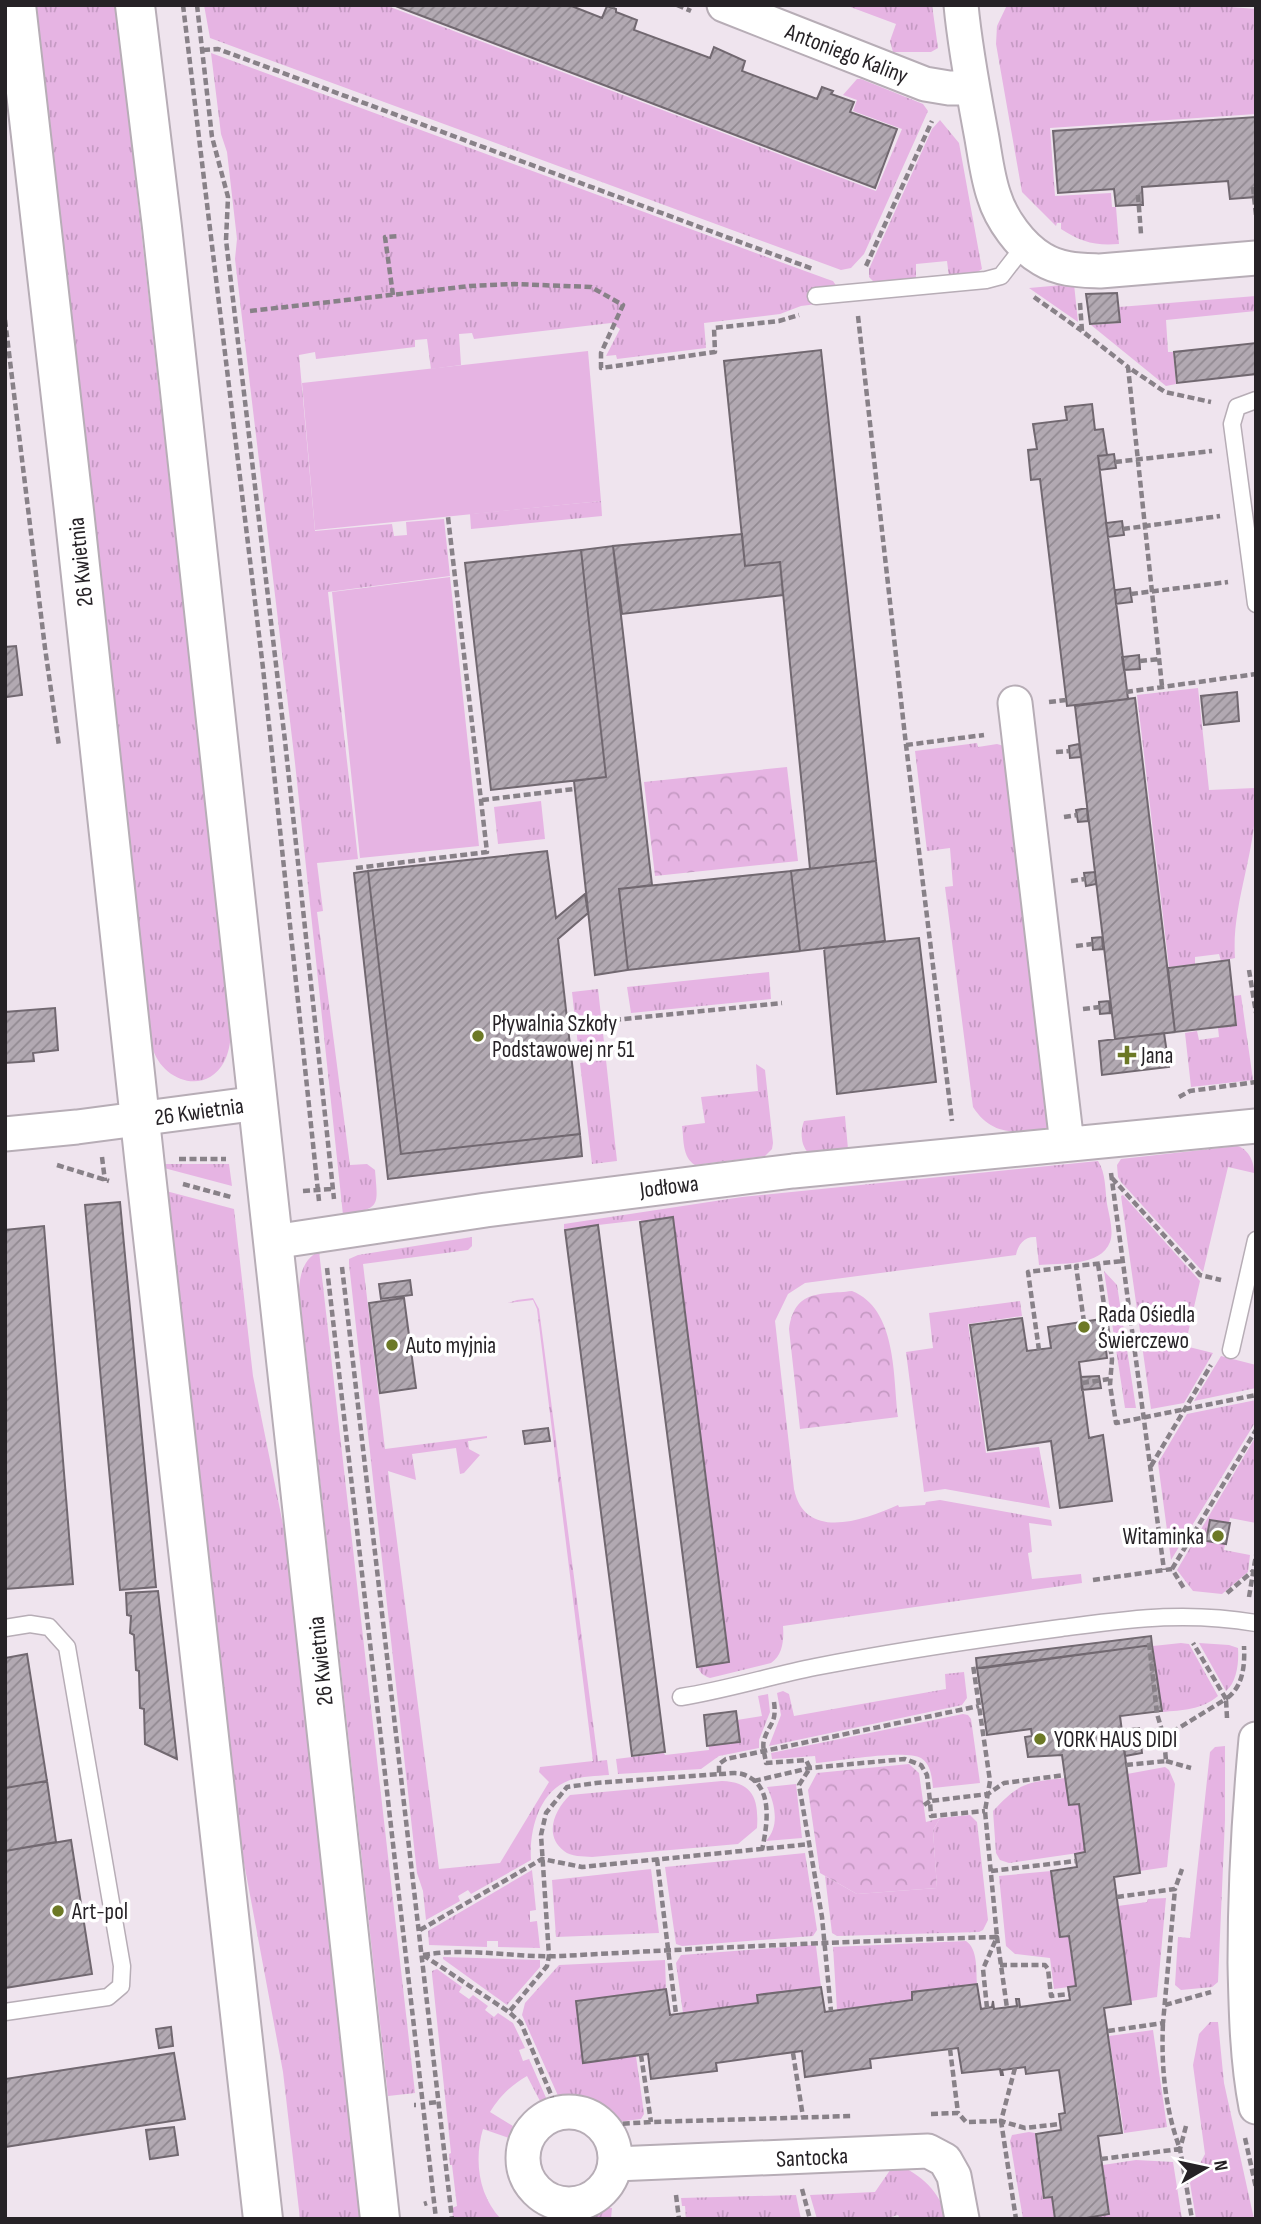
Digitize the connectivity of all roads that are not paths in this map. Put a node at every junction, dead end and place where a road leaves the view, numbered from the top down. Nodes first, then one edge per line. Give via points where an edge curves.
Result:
1 (16, 5) edge
2 (135, 5) edge
3 (961, 5) edge
4 (713, 10) edge
5 (957, 87) junction
6 (1025, 245) junction
7 (1256, 258) edge
8 (816, 296) dead end
9 (1256, 400) edge
10 (1256, 604) edge
11 (1015, 703) dead end
12 (258, 1103) junction
13 (140, 1119) junction
14 (1256, 1126) edge
15 (5, 1134) edge
16 (1067, 1144) junction
17 (1256, 1240) edge
18 (273, 1242) junction
19 (1231, 1350) road end
20 (1256, 1623) edge
21 (5, 1628) edge
22 (681, 1697) dead end
23 (1256, 1739) edge
24 (1252, 1841) edge
25 (5, 2012) edge
26 (1256, 2108) edge
27 (615, 2164) junction
28 (567, 2212) edge
29 (263, 2219) edge
30 (380, 2219) edge
31 (962, 2219) edge

1 - 13 street, 26 Kwietnia
2 - 12 street, 26 Kwietnia
3 - 5 street
4 - 5 street, Antoniego Kaliny via 925,84
5 - 6 street via 994,198
6 - 7 street via 1042,259 1067,269 1100,271
6 - 8 lane via 1001,275 986,280
9 - 10 lane via 1237,407 1232,424
11 - 16 street
12 - 13 street, 26 Kwietnia
12 - 18 street, 26 Kwietnia
13 - 15 street
13 - 29 street, 26 Kwietnia
14 - 16 street, Jodłowa
16 - 18 street, Jodłowa via 793,1171
17 - 19 lane
18 - 30 street, 26 Kwietnia
20 - 22 lane via 1159,1616 970,1640
21 - 25 lane via 49,1627 67,1647 122,1966 121,1986 108,1997
23 - 24 street
24 - 26 street via 1245,1910 1245,2002
27 - 28 street via 606,2186
27 - 28 street via 614,2147 592,2118 574,2112 554,2114 536,2125 524,2143 523,2164 530,2184
27 - 31 street, Santocka via 928,2151 945,2160 954,2176

